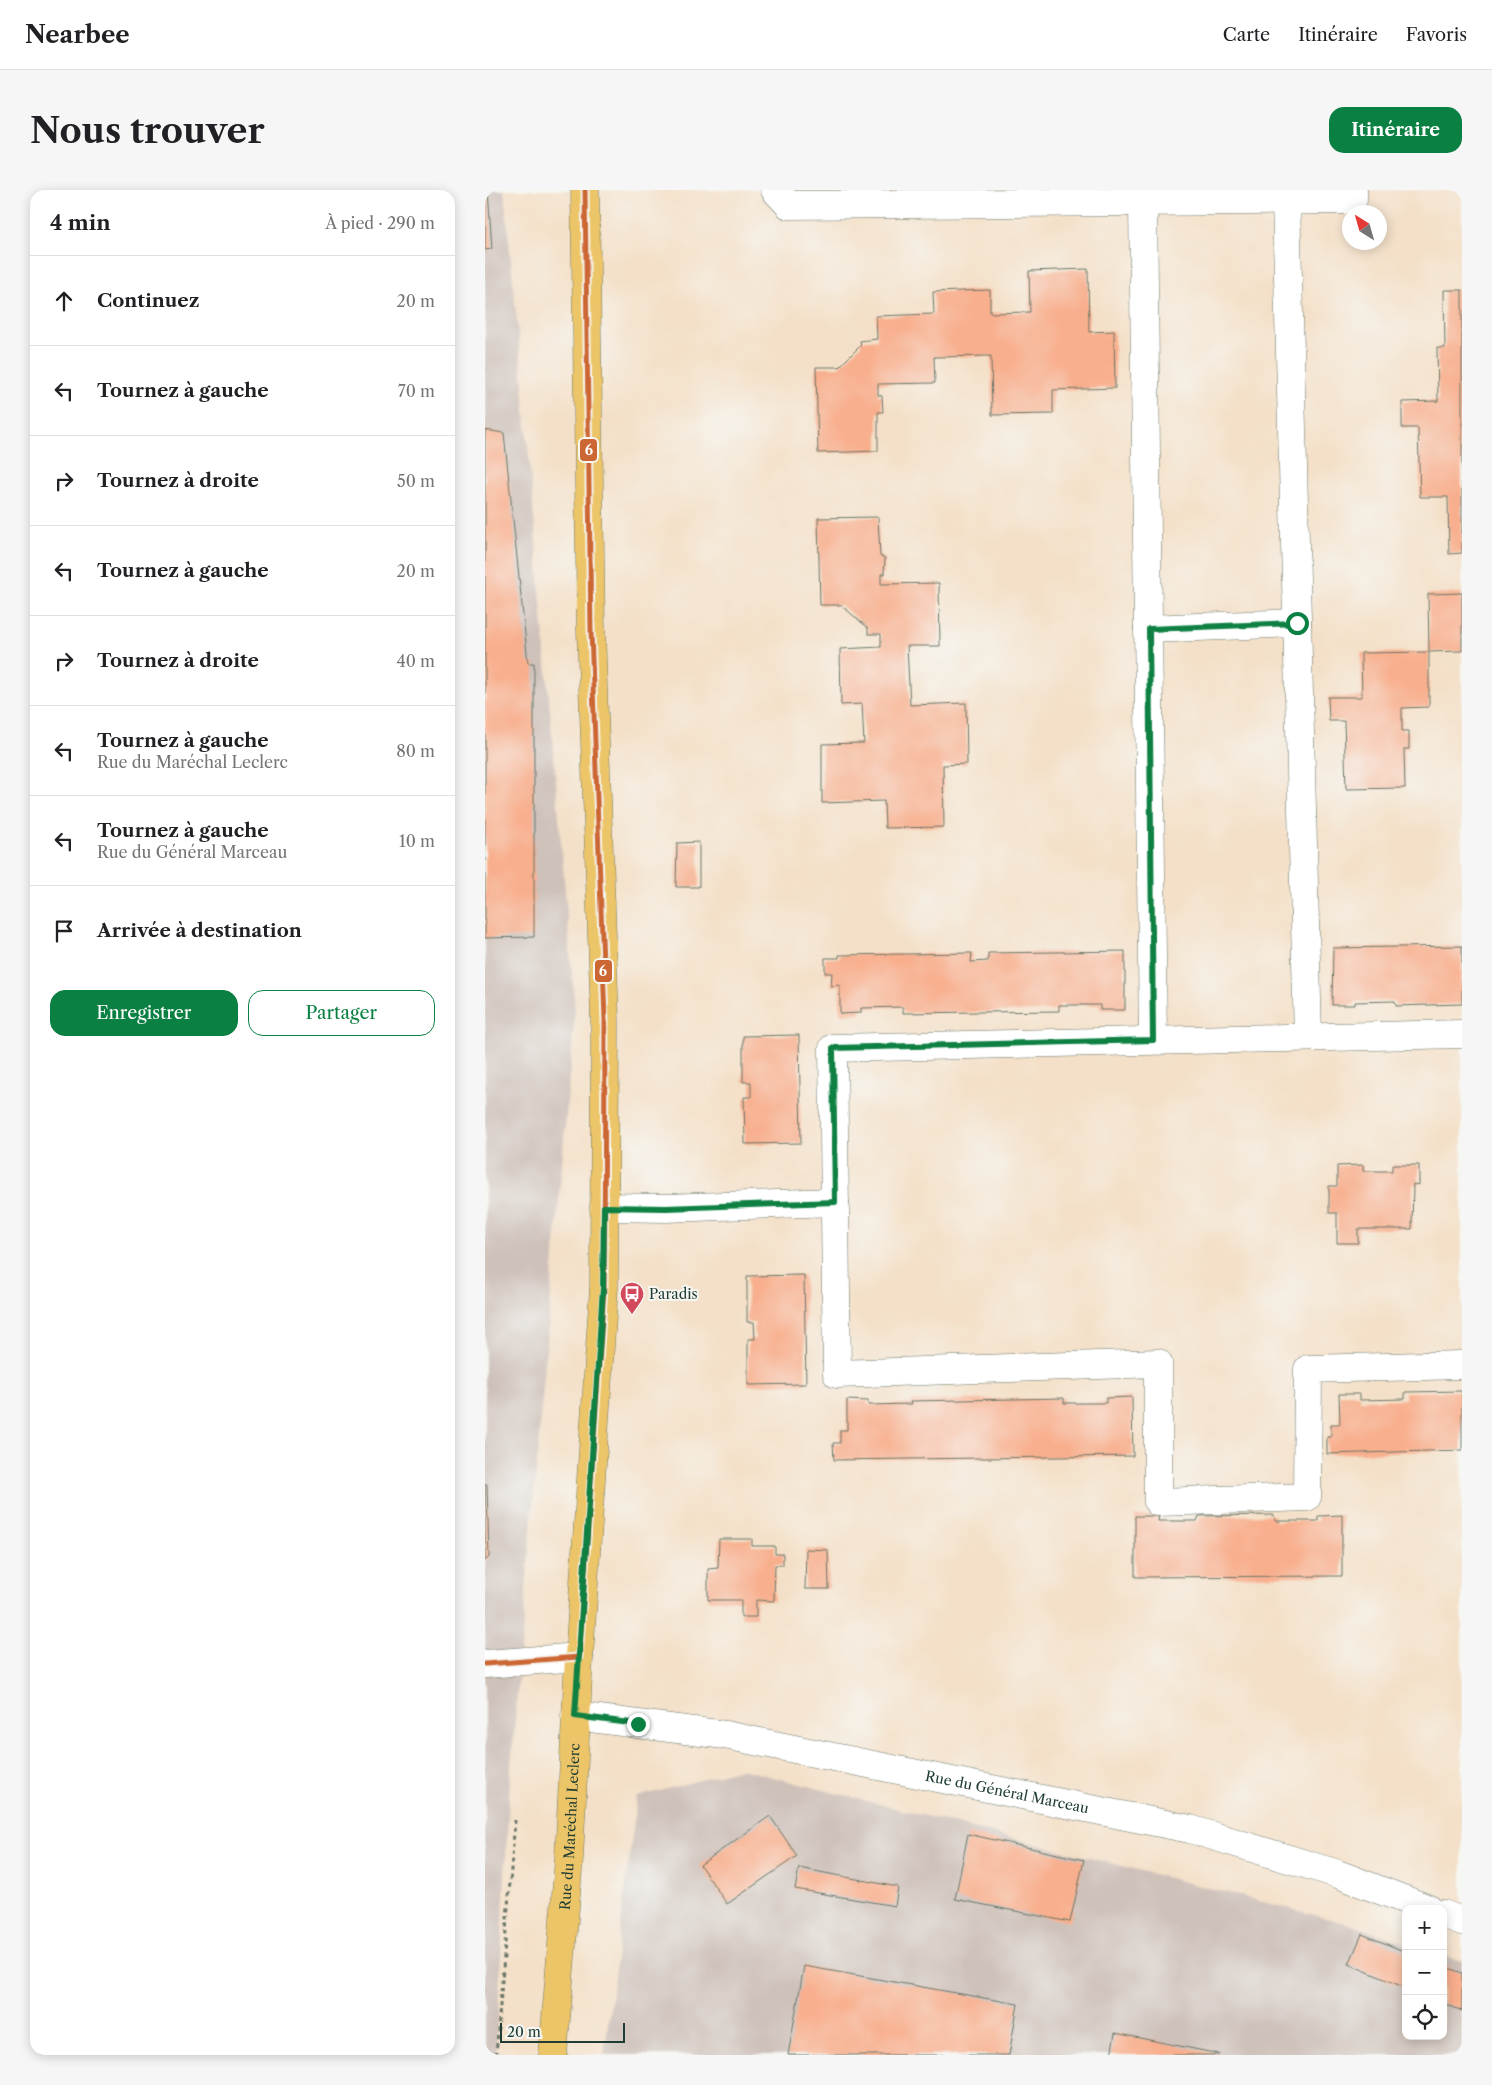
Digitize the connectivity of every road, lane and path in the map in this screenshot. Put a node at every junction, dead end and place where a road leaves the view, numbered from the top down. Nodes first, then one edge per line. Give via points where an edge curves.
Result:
1 (585, 190) edge
2 (775, 190) edge
3 (1353, 190) edge
4 (1286, 200) junction
5 (1143, 202) junction
6 (1297, 623) junction
7 (1149, 629) junction
8 (1462, 1034) edge
9 (1308, 1037) junction
10 (1153, 1040) junction
11 (835, 1202) junction
12 (604, 1207) junction
13 (1462, 1364) edge
14 (579, 1657) junction
15 (485, 1664) edge
16 (575, 1716) junction
17 (515, 1820) dead end
18 (1419, 1905) edge
19 (1447, 1915) edge
20 (1462, 1921) edge
21 (496, 2055) edge
22 (553, 2055) edge

1 - 12 main road, Rue du Maréchal Leclerc via 591,631 605,1020
2 - 5 street via 789,205
3 - 4 street via 1353,200
4 - 5 street
4 - 6 street
5 - 7 street
6 - 7 street
6 - 9 street
7 - 10 street
8 - 9 street
9 - 10 street
10 - 11 street via 833,1048
11 - 12 street
11 - 13 street via 837,1374 1158,1363 1158,1502 1307,1497 1308,1369
12 - 14 main road, Rue du Maréchal Leclerc via 603,1287
14 - 15 street
14 - 16 main road, Rue du Maréchal Leclerc
16 - 18 street, Rue du Général Marceau via 725,1735 1190,1829 1338,1874
16 - 22 main road, Rue du Maréchal Leclerc via 569,1858
17 - 21 path
19 - 20 street

